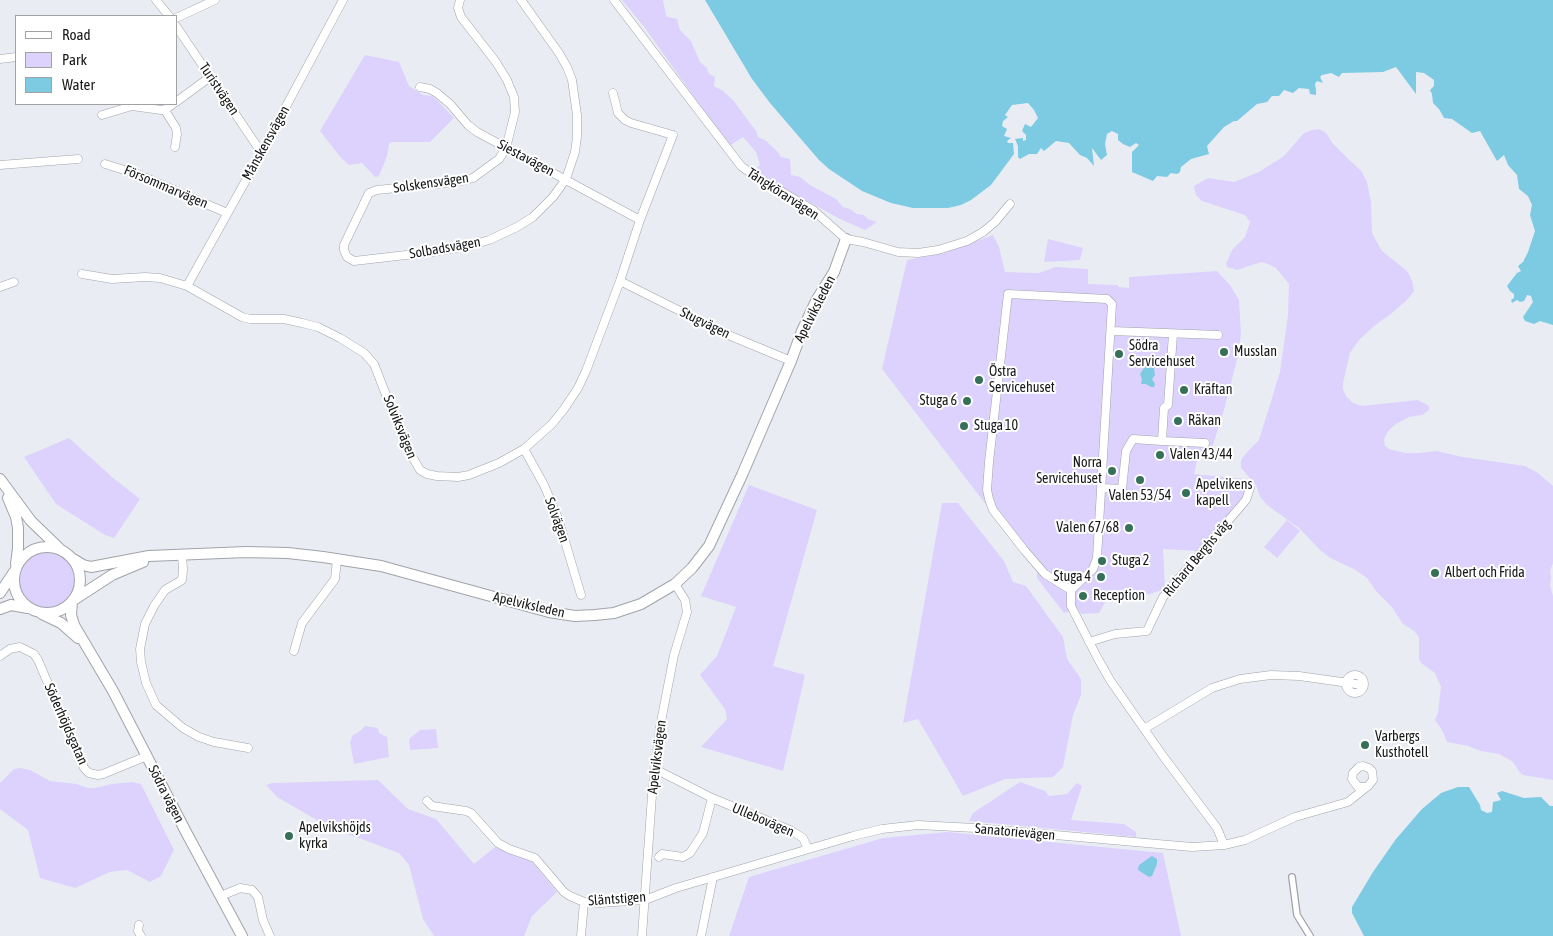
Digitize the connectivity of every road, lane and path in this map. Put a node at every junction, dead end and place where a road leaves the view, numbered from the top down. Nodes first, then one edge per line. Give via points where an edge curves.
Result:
1 (156, 0) edge
2 (215, 0) edge
3 (343, 0) edge
4 (460, 0) edge
5 (521, 0) edge
6 (614, 0) edge
7 (168, 15) edge
8 (178, 17) edge
9 (178, 29) edge
10 (15, 57) edge
11 (0, 59) edge
12 (210, 77) junction
13 (420, 87) dead end
14 (613, 93) dead end
15 (178, 101) edge
16 (172, 105) edge
17 (166, 109) junction
18 (102, 115) dead end
19 (175, 146) dead end
20 (506, 148) junction
21 (261, 152) junction
22 (78, 159) dead end
23 (105, 164) dead end
24 (0, 165) edge
25 (566, 179) junction
26 (1010, 204) dead end
27 (228, 213) junction
28 (640, 220) junction
29 (846, 239) junction
30 (347, 256) joint
31 (82, 274) dead end
32 (620, 281) junction
33 (14, 282) dead end
34 (187, 286) junction
35 (0, 287) edge
36 (1112, 331) junction
37 (1173, 334) junction
38 (1218, 335) dead end
39 (791, 361) junction
40 (1162, 441) junction
41 (1204, 443) dead end
42 (524, 449) junction
43 (0, 480) edge
44 (1101, 488) junction
45 (1250, 488) dead end
46 (61, 550) junction
47 (177, 555) junction
48 (73, 559) junction
49 (337, 559) junction
50 (15, 570) junction
51 (675, 584) junction
52 (1071, 590) junction
53 (0, 593) edge
54 (581, 595) dead end
55 (73, 601) junction
56 (0, 609) edge
57 (34, 610) junction
58 (1089, 642) junction
59 (294, 651) dead end
60 (90, 652) junction
61 (0, 656) edge
62 (1363, 685) dead end
63 (1144, 729) junction
64 (248, 748) dead end
65 (147, 756) junction
66 (655, 769) junction
67 (1365, 787) dead end
68 (712, 798) junction
69 (427, 801) dead end
70 (1224, 845) junction
71 (808, 849) junction
72 (659, 857) dead end
73 (712, 877) junction
74 (1292, 877) dead end
75 (220, 896) junction
76 (645, 900) junction
77 (584, 902) junction
78 (139, 925) dead end
79 (141, 936) edge
80 (242, 936) edge
81 (270, 936) edge
82 (581, 936) edge
83 (642, 936) edge
84 (701, 936) edge
85 (1310, 936) edge

1 - 7 street
2 - 8 street
3 - 21 street, Månskensvägen
4 - 20 street, Solskensvägen via 461,17 496,62 514,97 515,112
5 - 25 street, Solbadsvägen via 568,67 572,80 577,137
6 - 29 street, Tångkörarvägen via 740,166 813,210
9 - 12 street, Turistvägen
10 - 11 street
12 - 15 street
12 - 21 street, Turistvägen
13 - 20 street, Siestavägen via 438,93 472,129
14 - 28 street, Solviksvägen via 618,113 624,120 673,135
16 - 17 street
17 - 18 street via 132,106
17 - 19 street via 176,128
20 - 25 street, Siestavägen
20 - 30 street, Solskensvägen via 499,159 473,178 369,193 346,240 344,250
21 - 27 street, Månskensvägen
22 - 24 street
23 - 27 street, Försommarvägen via 137,174
25 - 28 street, Siestavägen
25 - 30 street, Solbadsvägen via 534,217 489,240 377,260 354,261
26 - 29 street, Tångkörarvägen via 983,232 938,250 898,252
27 - 34 street, Månskensvägen
28 - 32 street, Solviksvägen
29 - 39 street, Apelviksleden
31 - 34 street, Solviksvägen via 112,279 145,276
32 - 39 street, Stugvägen via 726,334
32 - 42 street, Solviksvägen via 578,388 552,424
33 - 35 street
34 - 42 street, Solviksvägen via 242,317 284,319 310,325 364,353 374,364 411,457 427,474 452,478 469,475
36 - 37 street
36 - 44 street
36 - 52 street via 1113,309 1107,299 1008,294 989,462 989,500 993,510 1045,574
37 - 38 street
37 - 40 street
39 - 51 street, Apelviksleden via 716,532 700,558
40 - 41 street
40 - 44 street via 1133,439 1126,451 1122,489
42 - 54 street, Solvägen via 558,518
43 - 46 street via 31,521
43 - 50 street via 17,522
44 - 52 street via 1093,569
45 - 58 street, Richard Berghs väg via 1246,500 1163,597 1147,631 1115,634
46 - 48 street
46 - 50 street via 47,546 33,549 21,558
47 - 48 street, Apelviksleden via 150,556 91,567
47 - 49 street, Apelviksleden via 288,553
47 - 55 street, Apelviksleden via 121,570
47 - 64 street via 183,570 182,580 165,590 145,624 140,650 146,683 156,705 183,728 214,742
48 - 55 street via 80,580
49 - 51 street, Apelviksleden via 363,562 534,609 575,616 632,608
49 - 59 street via 335,579 302,623
50 - 53 street
50 - 57 street via 13,584 16,592 20,600
51 - 66 street, Apelviksvägen via 685,600 687,612 667,687
52 - 58 street via 1071,606
55 - 57 street via 56,612
55 - 60 street, Södra vägen via 72,620
56 - 57 street via 11,605
57 - 60 street, Södra vägen via 68,629
58 - 63 street via 1110,680
60 - 65 street, Södra vägen
61 - 65 street, Söderhöjdsgatan via 20,647 34,655 84,768 90,773 98,775 112,771
62 - 63 street via 1279,675 1240,679 1212,688
63 - 70 street via 1217,828
65 - 75 street, Södra vägen
66 - 68 street, Ullebovägen
66 - 76 street, Apelviksvägen
67 - 70 street, Sanatorievägen via 1348,802 1294,817 1244,840
68 - 71 street, Ullebovägen via 790,830 804,838
68 - 72 street via 704,833 690,854 683,857 662,854
69 - 77 street, Släntstigen via 432,806 471,814 498,843 535,858 564,892
70 - 71 street, Sanatorievägen via 1192,847 918,825 869,832
71 - 73 street, Släntstigen
73 - 76 street, Släntstigen
73 - 84 street
74 - 85 street via 1297,915
75 - 80 street, Södra vägen
75 - 81 street via 240,888 252,890 258,897
76 - 77 street, Släntstigen
76 - 83 street, Apelviksvägen
77 - 82 street
78 - 79 street

